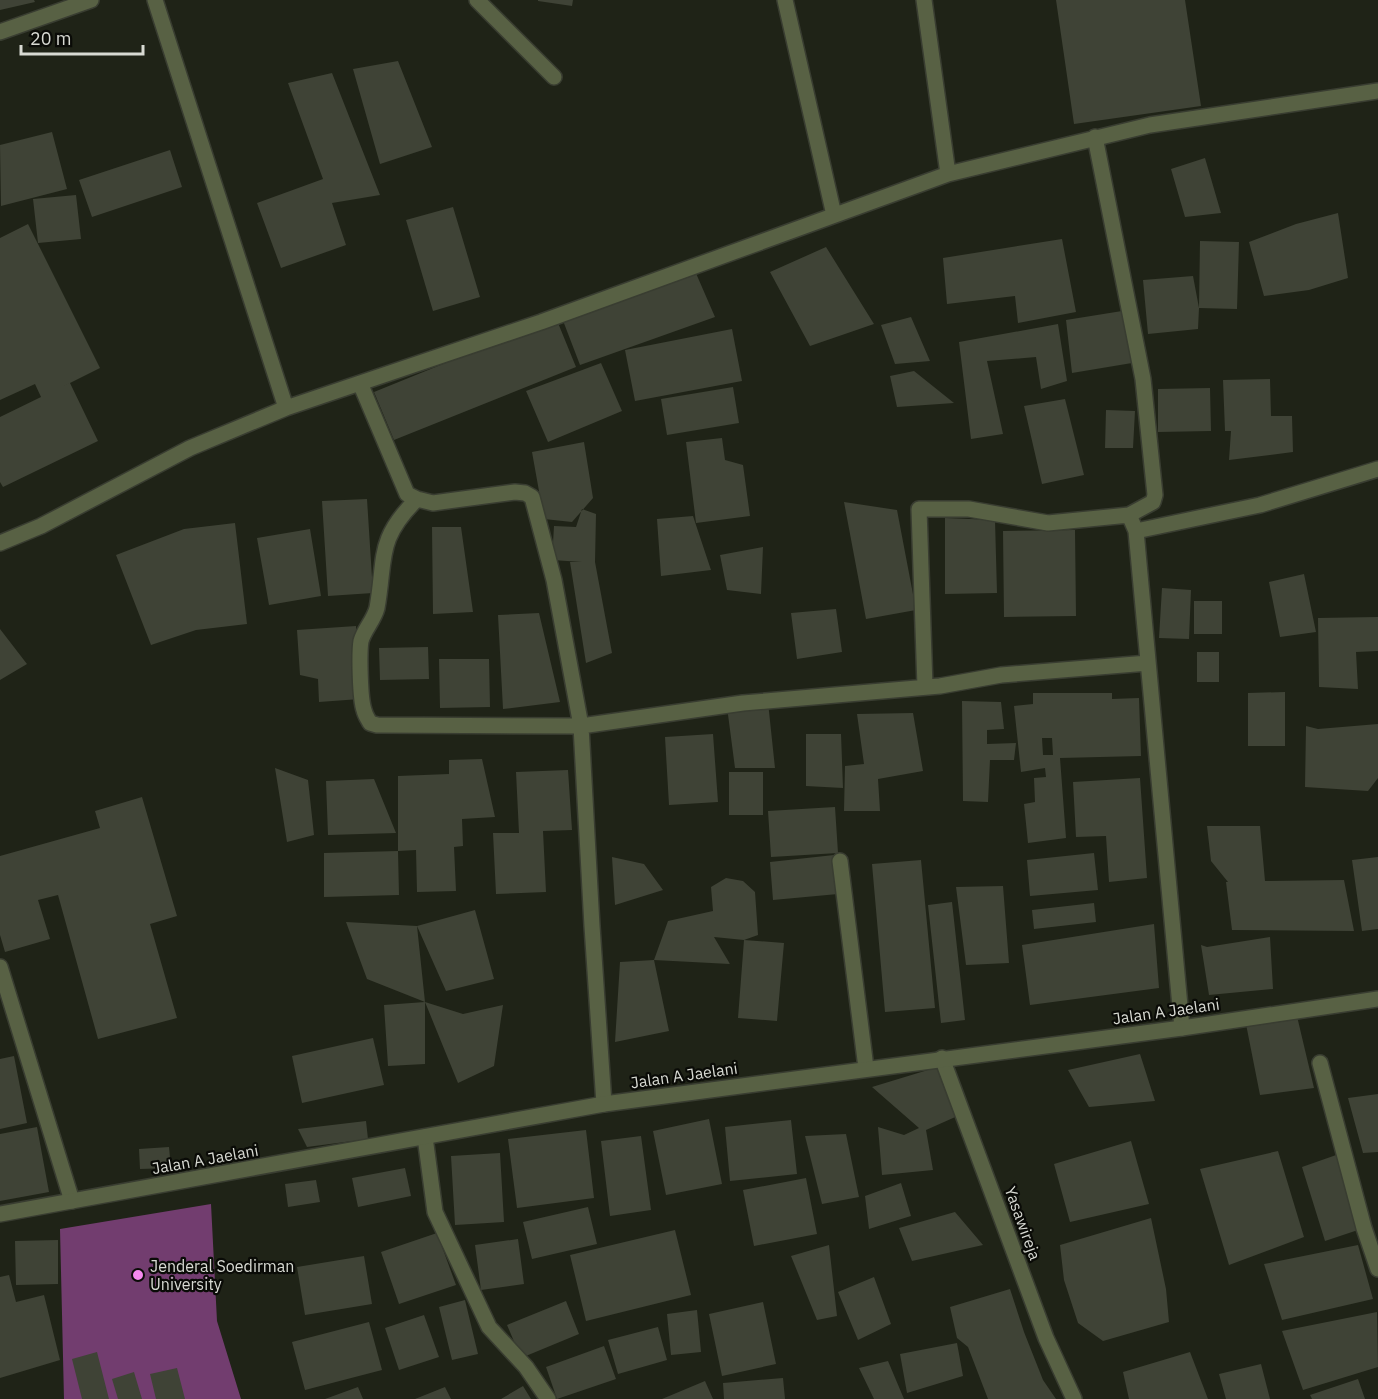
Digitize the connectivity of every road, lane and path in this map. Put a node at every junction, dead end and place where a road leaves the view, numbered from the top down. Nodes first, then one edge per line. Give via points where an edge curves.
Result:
1 (91, 0) edge
2 (155, 0) edge
3 (477, 0) edge
4 (785, 0) edge
5 (924, 0) edge
6 (0, 32) edge
7 (554, 77) dead end
8 (1378, 91) edge
9 (1095, 137) junction
10 (948, 174) junction
11 (834, 215) junction
12 (360, 383) junction
13 (285, 408) junction
14 (1378, 469) edge
15 (417, 499) junction
16 (1129, 515) junction
17 (1136, 531) junction
18 (0, 543) edge
19 (1148, 663) junction
20 (925, 687) junction
21 (581, 726) junction
22 (840, 861) dead end
23 (0, 967) edge
24 (1378, 999) edge
25 (1182, 1028) junction
26 (942, 1058) junction
27 (1320, 1063) dead end
28 (866, 1068) junction
29 (604, 1104) junction
30 (424, 1137) junction
31 (72, 1201) junction
32 (0, 1214) edge
33 (1378, 1269) edge
34 (549, 1399) edge
35 (1074, 1399) edge

1 - 6 street
2 - 13 street
3 - 7 street
4 - 11 street
5 - 10 street
8 - 9 street via 1150,125
9 - 10 street
9 - 16 street via 1143,379 1155,495 1153,502
10 - 11 street
11 - 12 street
12 - 13 street
12 - 15 street via 406,494
13 - 18 street via 190,448 41,526
14 - 17 street via 1260,505
15 - 21 street via 433,502 515,492 532,496 554,580
15 - 21 street via 400,517 384,546 376,610 362,639 363,709 370,723
16 - 17 street
16 - 20 street via 1048,523 969,509 919,509
17 - 19 street
19 - 20 street via 1001,675
19 - 25 street
20 - 21 street via 743,703
21 - 29 street
22 - 28 street
23 - 31 street
24 - 25 street, Jalan A Jaelani
25 - 26 street, Jalan A Jaelani
26 - 28 street, Jalan A Jaelani
26 - 35 street, Yasawireja via 1046,1338
27 - 33 street
28 - 29 street, Jalan A Jaelani
29 - 30 street, Jalan A Jaelani
30 - 31 street, Jalan A Jaelani
30 - 34 street via 435,1212 489,1327
31 - 32 street, Jalan A Jaelani

